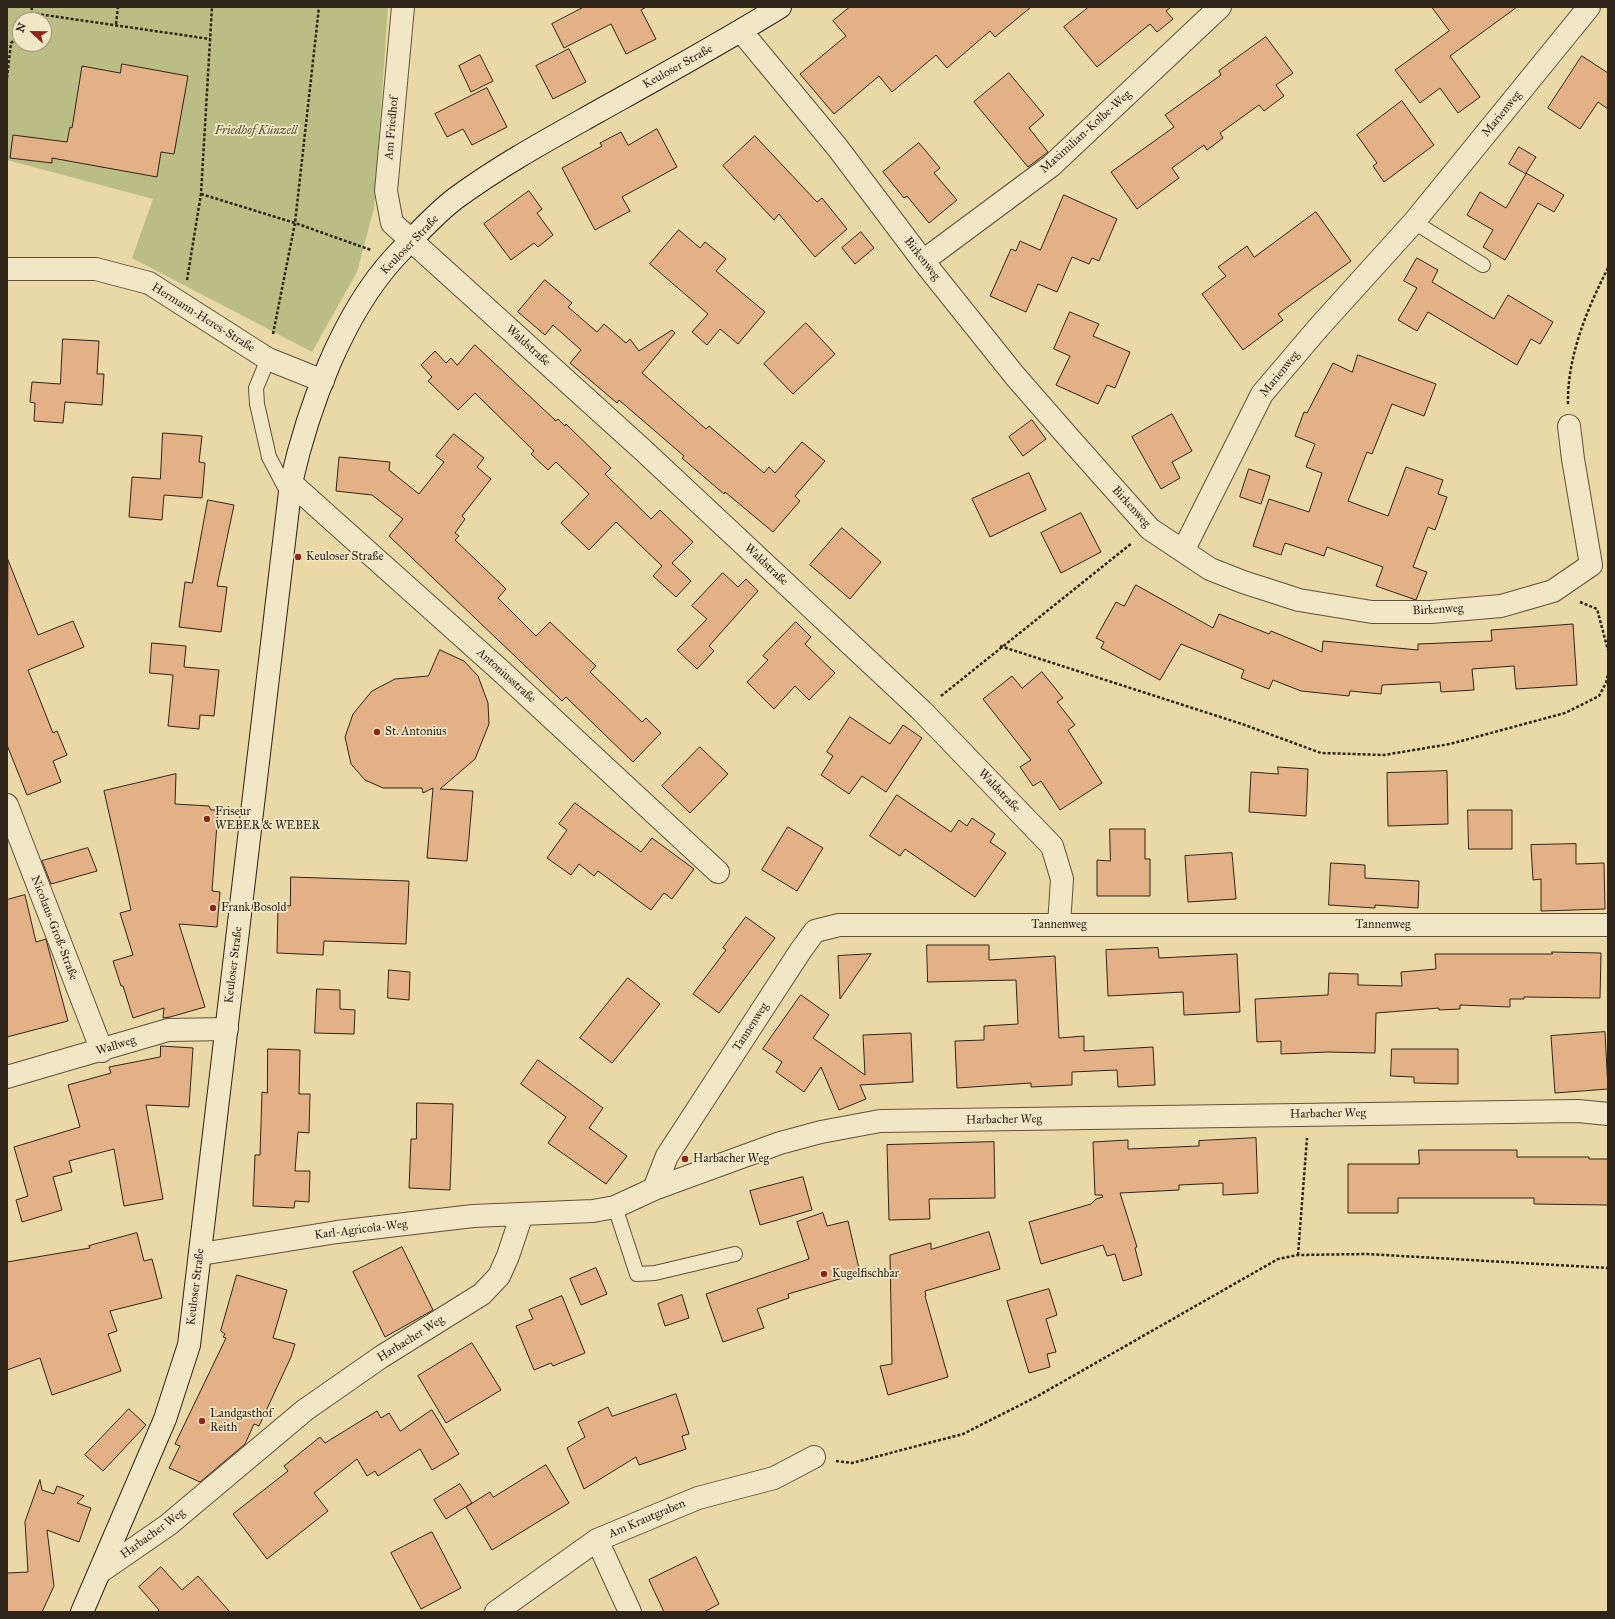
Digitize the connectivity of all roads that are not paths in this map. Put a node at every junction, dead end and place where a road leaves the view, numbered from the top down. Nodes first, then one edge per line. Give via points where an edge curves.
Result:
1 (403, 7) edge
2 (780, 7) edge
3 (1220, 7) edge
4 (1589, 7) edge
5 (741, 31) junction
6 (1414, 222) junction
7 (411, 241) junction
8 (923, 261) junction
9 (1483, 265) dead end
10 (7, 269) edge
11 (268, 359) junction
12 (323, 381) junction
13 (1569, 426) road end
14 (290, 489) junction
15 (1183, 551) junction
16 (7, 805) edge
17 (718, 872) dead end
18 (1060, 925) junction
19 (1608, 925) edge
20 (226, 1029) junction
21 (102, 1050) junction
22 (7, 1077) edge
23 (1608, 1114) edge
24 (654, 1189) junction
25 (615, 1207) junction
26 (522, 1214) junction
27 (201, 1254) junction
28 (735, 1254) dead end
29 (814, 1457) road end
30 (597, 1540) junction
31 (100, 1572) junction
32 (82, 1612) edge
33 (496, 1612) edge
34 (630, 1612) edge

1 - 7 street, Am Friedhof via 386,191 392,223
2 - 5 street, Keuloser Straße
3 - 8 street, Maximilian-Kolbe-Weg via 1051,166
4 - 6 street, Marienweg
5 - 7 street, Keuloser Straße via 506,163 455,199
5 - 8 street, Birkenweg via 837,147
6 - 9 lane
6 - 15 street, Marienweg via 1262,394
7 - 12 street, Keuloser Straße via 371,288 344,333
7 - 18 street, Waldstraße via 644,451 922,711 1052,846 1062,879
8 - 15 street, Birkenweg via 1020,382 1150,529
10 - 11 street, Hermann-Heres-Straße via 96,269 149,283
11 - 12 street, Hermann-Heres-Straße
11 - 14 lane via 256,388 257,404 269,457
12 - 14 street, Keuloser Straße via 302,438
13 - 15 street, Birkenweg via 1591,565 1553,591 1501,606 1431,612 1372,612 1299,600 1243,582 1210,569
14 - 17 street, Antoniusstraße via 501,671
14 - 20 street, Keuloser Straße
16 - 21 street, Nicolaus-Groß-Straße
18 - 19 street, Tannenweg
18 - 24 street, Tannenweg via 839,925 815,931 667,1156
20 - 21 street, Wallweg via 168,1030
20 - 27 street, Keuloser Straße
21 - 22 street, Wallweg
23 - 24 street, Harbacher Weg via 1578,1112 880,1122 821,1132 780,1143
24 - 25 street, Harbacher Weg
25 - 26 street, Harbacher Weg via 593,1211
25 - 28 lane via 638,1274 655,1274
26 - 27 street, Karl-Agricola-Weg via 473,1216 337,1232
26 - 31 street, Harbacher Weg via 499,1276 482,1294 381,1357 305,1410 168,1525
27 - 31 street, Keuloser Straße via 189,1345 168,1412
29 - 30 street, Am Krautgraben via 774,1478 698,1498
30 - 33 street, Am Krautgraben
30 - 34 street
31 - 32 street, Keuloser Straße

